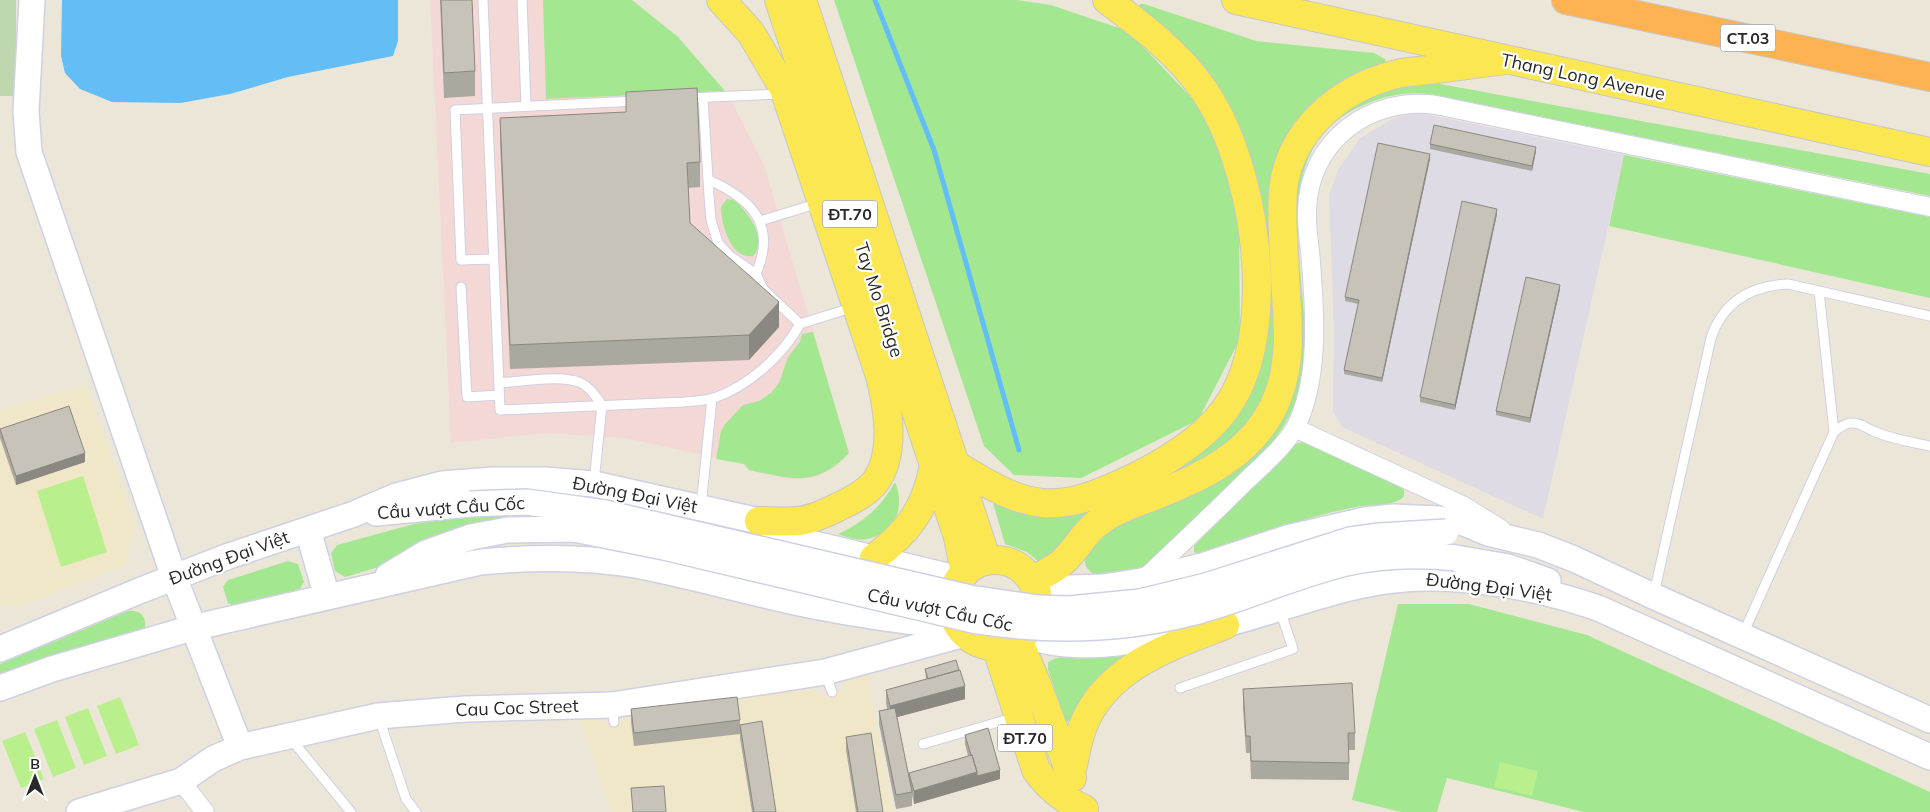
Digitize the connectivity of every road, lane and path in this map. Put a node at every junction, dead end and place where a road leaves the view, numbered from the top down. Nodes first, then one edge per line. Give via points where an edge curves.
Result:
1 (32, 0) edge
2 (483, 0) edge
3 (522, 0) edge
4 (721, 0) edge
5 (779, 0) edge
6 (802, 0) edge
7 (1106, 0) edge
8 (1236, 0) edge
9 (1566, 0) edge
10 (1505, 60) junction
11 (1930, 77) edge
12 (786, 94) junction
13 (703, 98) junction
14 (674, 99) edge
15 (644, 100) edge
16 (526, 106) junction
17 (487, 108) junction
18 (1930, 152) edge
19 (708, 180) junction
20 (822, 203) junction
21 (1930, 207) edge
22 (760, 221) junction
23 (493, 259) junction
24 (756, 274) junction
25 (461, 287) dead end
26 (1819, 291) junction
27 (857, 307) junction
28 (1930, 316) edge
29 (800, 324) junction
30 (499, 383) junction
31 (500, 395) junction
32 (712, 398) junction
33 (602, 405) junction
34 (931, 426) junction
35 (1295, 428) junction
36 (1834, 432) junction
37 (1930, 446) edge
38 (945, 466) junction
39 (594, 484) junction
40 (701, 508) junction
41 (354, 514) junction
42 (759, 521) junction
43 (308, 530) junction
44 (1488, 534) junction
45 (1519, 540) junction
46 (874, 558) junction
47 (970, 571) junction
48 (174, 577) junction
49 (1142, 581) junction
50 (1034, 585) junction
51 (371, 587) junction
52 (1653, 596) junction
53 (327, 597) junction
54 (1279, 607) junction
55 (1598, 608) junction
56 (1225, 625) junction
57 (192, 628) junction
58 (962, 631) junction
59 (1742, 636) junction
60 (1013, 641) junction
61 (0, 649) edge
62 (0, 688) edge
63 (1180, 688) dead end
64 (378, 716) junction
65 (1018, 717) junction
66 (1930, 720) edge
67 (289, 736) junction
68 (922, 744) dead end
69 (240, 747) junction
70 (1930, 757) edge
71 (1070, 774) junction
72 (181, 781) junction
73 (1085, 810) edge
74 (79, 812) edge
75 (205, 812) edge
76 (351, 812) edge
77 (416, 812) edge

1 - 48 street via 26,111 29,152
2 - 17 lane
3 - 16 lane
4 - 12 main road via 751,33
5 - 34 main road, Tay Mo Bridge / ĐT.70
6 - 34 main road, Tay Mo Bridge / ĐT.70
7 - 38 main road via 1135,20 1186,67 1208,98 1235,154 1249,208 1256,286 1254,336 1243,376 1226,407 1196,438 1145,472 1087,497 1046,505 1025,501
8 - 10 main road, Thang Long Avenue
9 - 11 highway, CT.03
10 - 18 main road, Thang Long Avenue
10 - 50 main road via 1398,74 1373,81 1334,102 1319,116 1302,136 1290,159 1283,189 1289,345 1277,398 1262,424 1244,447 1219,467 1185,484 1119,509 1095,525 1058,566
12 - 13 lane
12 - 20 main road
13 - 14 lane
13 - 19 lane
15 - 16 lane
16 - 17 lane
17 - 23 lane
17 - 23 lane via 455,110 461,260
19 - 22 lane via 742,198
19 - 24 lane via 718,242 730,256
20 - 22 lane
20 - 27 main road
21 - 35 street via 1436,105 1418,102 1371,112 1348,127 1327,149 1311,186 1307,210 1313,348 1310,381
22 - 24 lane via 764,245
23 - 30 lane
24 - 29 lane via 763,288
25 - 31 lane via 467,397
26 - 28 lane
26 - 36 lane
26 - 52 lane via 1788,284 1773,285 1740,298 1726,308 1717,321
27 - 29 lane
27 - 42 main road via 888,406 887,451 882,468 875,482 862,494 829,511 799,521
29 - 32 lane via 790,343 770,361 732,390
30 - 31 lane
30 - 33 lane via 566,379 581,383
31 - 33 lane via 500,410
32 - 33 lane
32 - 40 lane
33 - 39 lane
34 - 38 main road, ĐT.70
35 - 45 street via 1464,506
35 - 49 street via 1274,453
36 - 37 lane via 1842,426 1857,423 1897,439
36 - 59 lane
38 - 46 main road via 931,484 924,503 902,536
38 - 47 main road, ĐT.70
39 - 40 street, Đường Đại Việt
39 - 41 street, Đường Đại Việt via 545,480 442,484 396,496
40 - 42 street, Đường Đại Việt
41 - 43 street, Đường Đại Việt
41 - 44 street, Cầu vượt Cầu Cốc, bridge via 527,502 605,512 970,598 1054,608 1140,602 1206,586 1350,540 1446,532
42 - 46 street, Đường Đại Việt via 790,538
43 - 48 street, Đường Đại Việt
43 - 53 street
44 - 45 street
44 - 49 street via 1464,523 1439,518 1365,520 1287,538 1202,566
45 - 52 street via 1574,558
46 - 47 street, Đường Đại Việt
47 - 50 main road via 1000,560 1024,570
47 - 58 main road via 954,590 952,603
48 - 57 street
48 - 61 street, Đường Đại Việt
49 - 50 street via 1103,587
50 - 60 main road via 1038,599 1036,619
51 - 53 street
51 - 55 street, Cầu vượt Cầu Cốc, bridge via 426,553 471,537 508,530 574,529 664,547 976,621 1020,627 1124,626 1190,613 1348,563 1424,555 1495,564 1535,576
51 - 58 street via 480,562 528,557 580,558 634,565 817,606
52 - 59 street
53 - 57 street
54 - 55 street, Đường Đại Việt via 1386,580 1419,578 1453,579 1523,589 1564,596
54 - 56 street, Đường Đại Việt
54 - 63 lane via 1293,649
55 - 70 street, Đường Đại Việt
56 - 60 street, Đường Đại Việt via 1108,644
56 - 71 main road via 1174,645 1127,670 1110,684 1094,704 1083,726
57 - 62 street via 52,669
57 - 69 street
58 - 60 main road via 980,643
58 - 64 street, Cau Coc Street via 828,682 613,714 465,709
59 - 66 street
60 - 65 main road, ĐT.70
60 - 71 main road, ĐT.70 via 1034,677
64 - 67 street, Cau Coc Street
64 - 77 lane via 406,799
65 - 68 lane
65 - 73 main road, ĐT.70 via 1036,770 1063,799
67 - 69 street, Cau Coc Street
67 - 76 lane
69 - 72 street, Cau Coc Street via 213,759
71 - 73 main road, ĐT.70
72 - 74 street, Cau Coc Street
72 - 75 street

